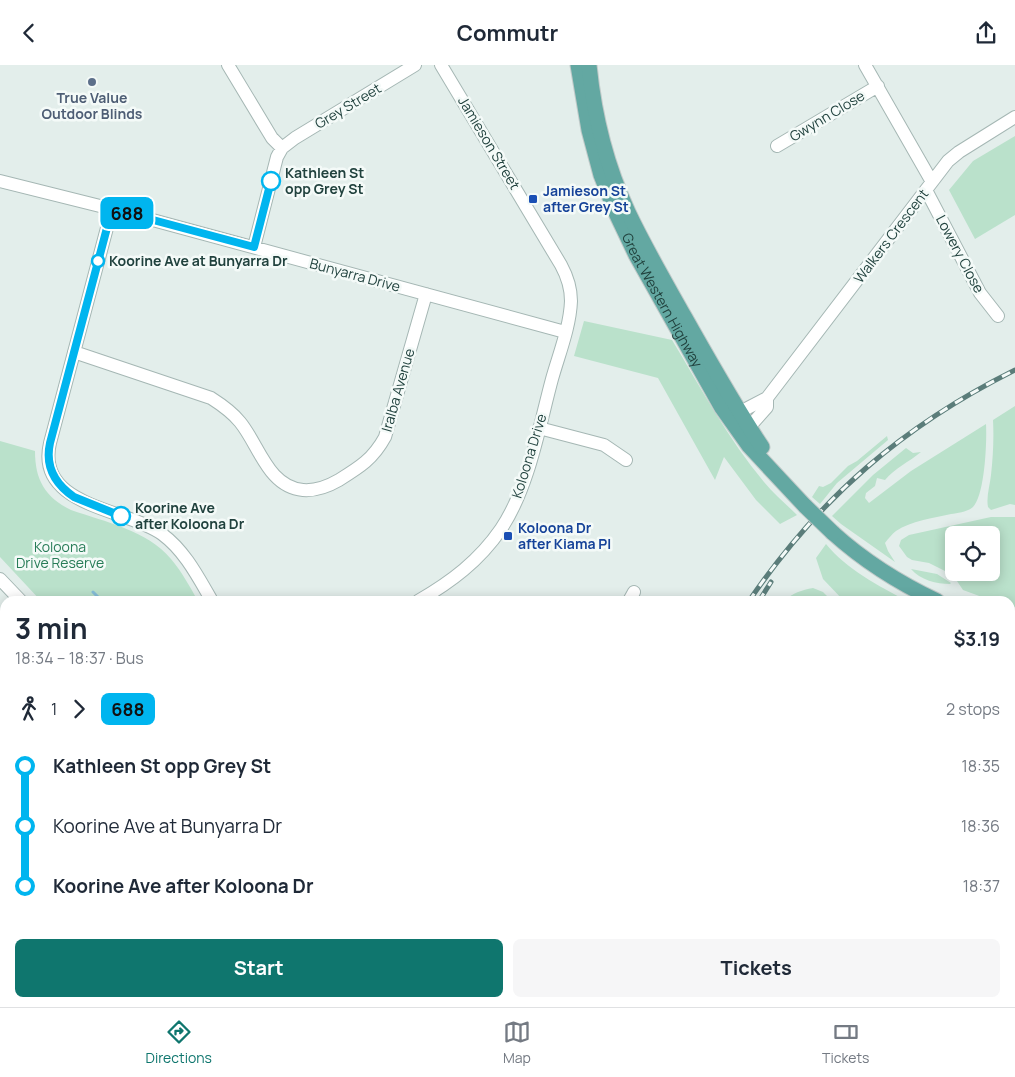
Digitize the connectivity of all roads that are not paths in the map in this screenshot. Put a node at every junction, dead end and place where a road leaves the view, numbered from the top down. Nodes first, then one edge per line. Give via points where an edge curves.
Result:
1 (228, 65) edge
2 (415, 65) edge
3 (441, 65) edge
4 (578, 65) edge
5 (590, 65) edge
6 (865, 65) edge
7 (878, 86) junction
8 (1015, 117) edge
9 (777, 146) dead end
10 (282, 148) junction
11 (0, 181) edge
12 (929, 186) junction
13 (112, 209) junction
14 (254, 247) junction
15 (426, 294) junction
16 (998, 316) dead end
17 (565, 332) junction
18 (74, 352) junction
19 (767, 398) junction
20 (740, 412) junction
21 (539, 428) junction
22 (745, 431) junction
23 (626, 460) dead end
24 (0, 579) edge
25 (15, 596) edge
26 (209, 596) edge
27 (427, 596) edge
28 (926, 596) edge

1 - 10 street via 272,138
2 - 10 street, Grey Street
3 - 17 street, Jamieson Street via 565,274 571,301
4 - 22 main road, Great Western Highway via 592,145 616,213 722,408
5 - 20 main road, Great Western Highway via 599,123 625,204 647,250
6 - 7 street, Walkers Crescent
7 - 9 street, Gwynn Close
7 - 12 street, Walkers Crescent
8 - 12 street via 953,156
10 - 14 street
11 - 13 street, Bunyarra Drive
12 - 16 street, Lowery Close via 980,293
12 - 19 street, Walkers Crescent
13 - 14 street, Bunyarra Drive
13 - 18 street
14 - 15 street, Bunyarra Drive
15 - 17 street, Bunyarra Drive
15 - 18 street, Iralba Avenue via 389,428 380,445 366,463 331,485 316,490 290,487 276,477 239,421 211,398
17 - 21 street, Koloona Drive
18 - 26 street via 48,451 49,466 56,481 74,497 161,533 183,554
19 - 20 street, Walkers Crescent
19 - 22 street, Walkers Crescent via 767,407
20 - 22 main road, Great Western Highway
21 - 23 street via 604,445
21 - 27 street, Koloona Drive via 518,498 500,530 464,571
22 - 28 main road, Great Western Highway, bridge via 767,467 833,533 877,568
24 - 25 street

